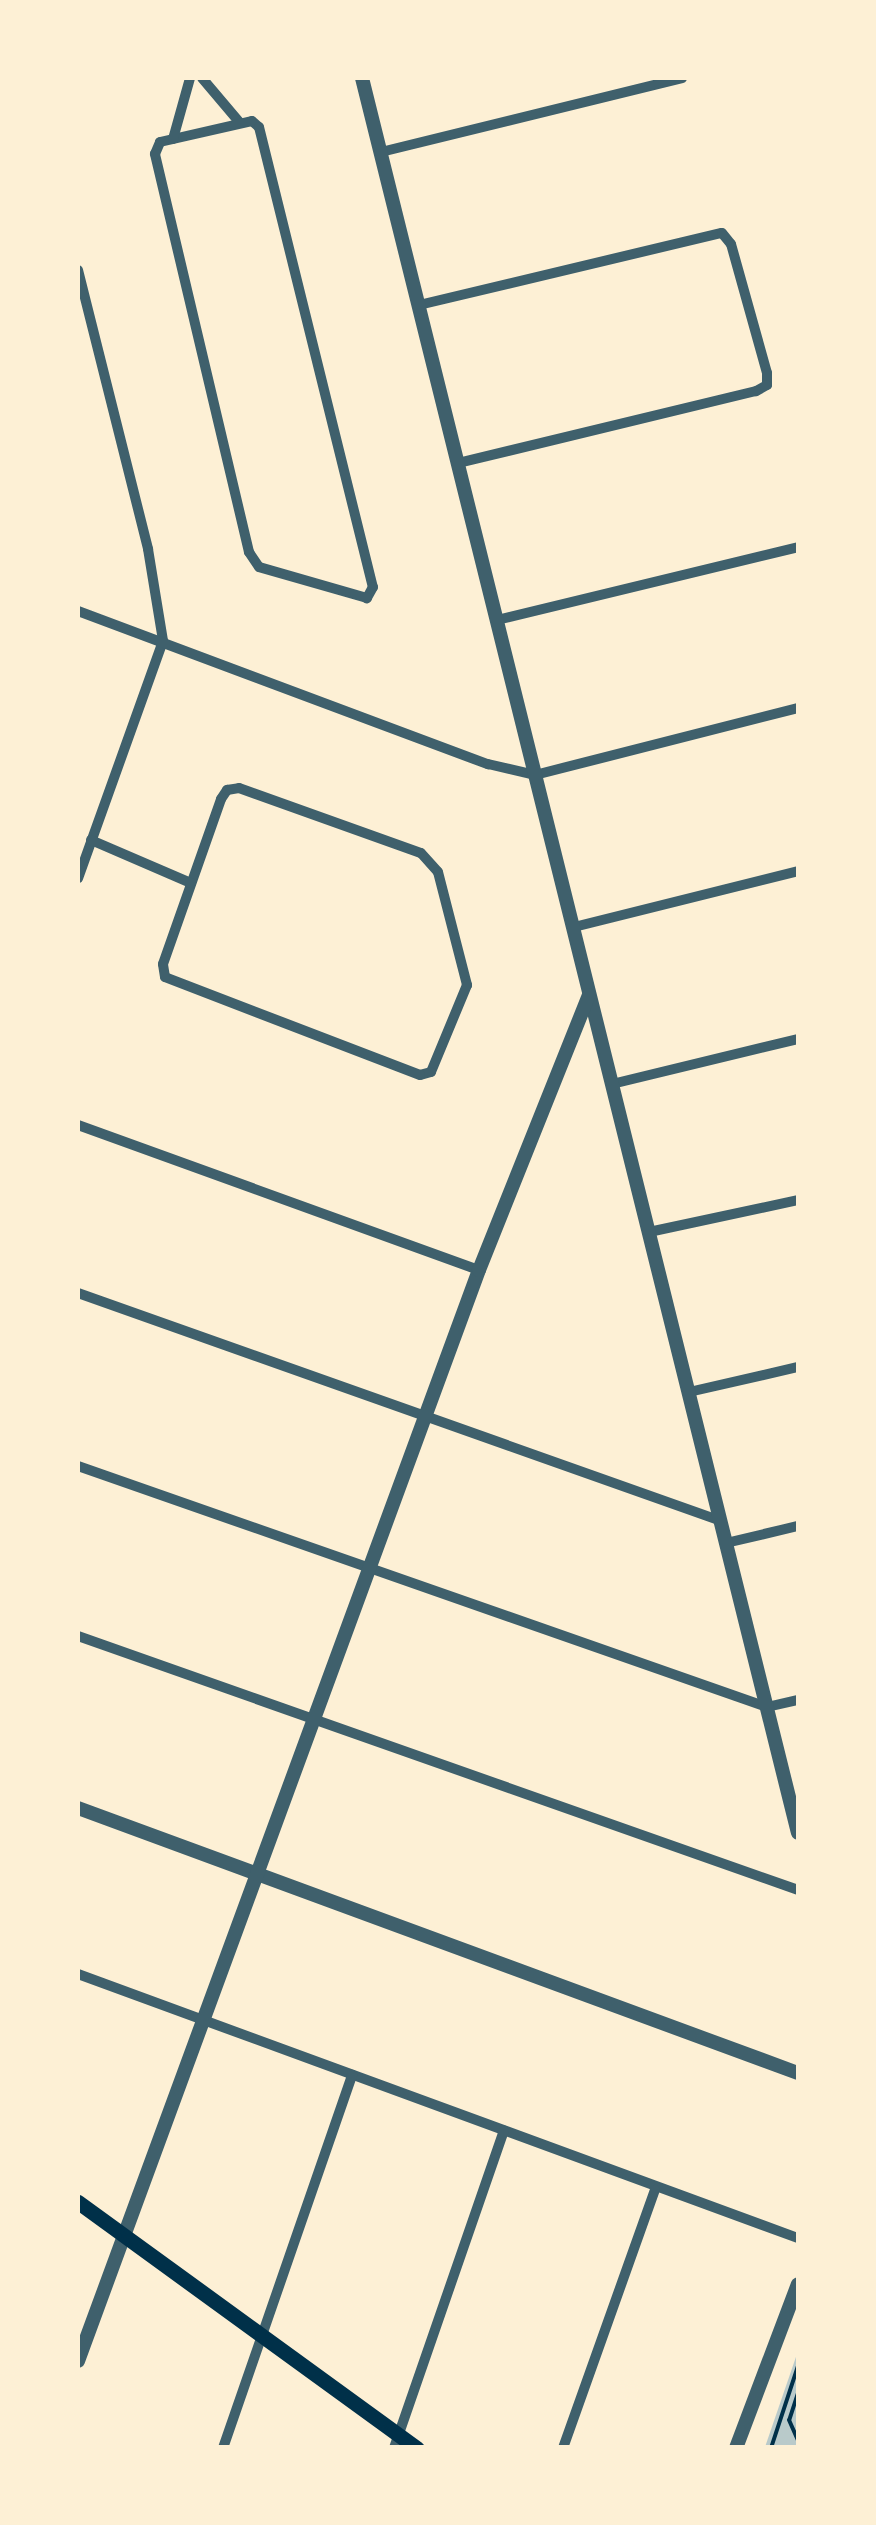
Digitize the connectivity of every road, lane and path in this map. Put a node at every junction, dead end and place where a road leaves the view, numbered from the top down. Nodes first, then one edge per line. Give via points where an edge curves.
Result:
1 (190, 78) edge
2 (202, 78) edge
3 (362, 78) edge
4 (682, 78) edge
5 (240, 123) junction
6 (173, 139) junction
7 (381, 152) junction
8 (78, 270) edge
9 (419, 306) junction
10 (458, 464) junction
11 (798, 547) edge
12 (78, 611) edge
13 (497, 620) junction
14 (162, 641) junction
15 (798, 708) edge
16 (535, 775) junction
17 (91, 840) junction
18 (798, 871) edge
19 (78, 878) edge
20 (191, 883) junction
21 (574, 928) junction
22 (590, 994) junction
23 (798, 1039) edge
24 (612, 1084) junction
25 (78, 1125) edge
26 (798, 1200) edge
27 (649, 1232) junction
28 (479, 1270) junction
29 (78, 1294) edge
30 (798, 1367) edge
31 (689, 1392) junction
32 (424, 1417) junction
33 (78, 1466) edge
34 (721, 1521) junction
35 (798, 1526) edge
36 (726, 1543) junction
37 (369, 1572) junction
38 (78, 1636) edge
39 (798, 1700) edge
40 (768, 1708) junction
41 (313, 1721) junction
42 (78, 1808) edge
43 (798, 1833) edge
44 (256, 1875) junction
45 (798, 1890) edge
46 (78, 1974) edge
47 (206, 2021) junction
48 (798, 2072) edge
49 (352, 2074) junction
50 (504, 2131) junction
51 (655, 2190) junction
52 (78, 2202) edge
53 (124, 2234) junction
54 (798, 2238) edge
55 (798, 2284) edge
56 (264, 2336) junction
57 (78, 2361) edge
58 (798, 2366) edge
59 (798, 2393) edge
60 (798, 2440) edge
61 (396, 2441) edge
62 (223, 2448) edge
63 (418, 2448) edge
64 (564, 2448) edge
65 (736, 2448) edge
66 (771, 2448) edge

1 - 6 street
2 - 5 street
3 - 7 street
4 - 7 street
5 - 6 street
5 - 6 street via 259,126 373,587 367,598 259,568 250,558 155,154 157,144
7 - 9 street
8 - 14 street via 148,549
9 - 10 street
9 - 10 street via 722,233 731,244 767,373 763,389
10 - 13 street
11 - 13 street
12 - 14 street
13 - 16 street
14 - 16 street via 488,764
14 - 17 street
15 - 16 street
16 - 21 street
17 - 19 street
17 - 20 street
18 - 21 street
20 - 20 street via 165,978 420,1076 435,1066 467,985 444,885 421,854 232,788 220,799
21 - 22 street
22 - 24 street
22 - 28 street
23 - 24 street
24 - 27 street
25 - 28 street
26 - 27 street
27 - 31 street
28 - 32 street
29 - 32 street
30 - 31 street
31 - 34 street
32 - 34 street
32 - 37 street
33 - 37 street
34 - 36 street
35 - 36 street
36 - 40 street
37 - 40 street
37 - 41 street
38 - 41 street
39 - 40 street
40 - 43 street
41 - 44 street
41 - 45 street
42 - 44 street
44 - 47 street
44 - 48 street
46 - 47 street
47 - 49 street
47 - 53 street
49 - 50 street
49 - 56 street
50 - 51 street
50 - 61 street
51 - 54 street
51 - 64 street
52 - 53 main road
53 - 56 main road
53 - 57 street
55 - 65 street
56 - 61 main road
56 - 62 street
58 - 66 path
59 - 60 path via 789,2420
61 - 63 main road

